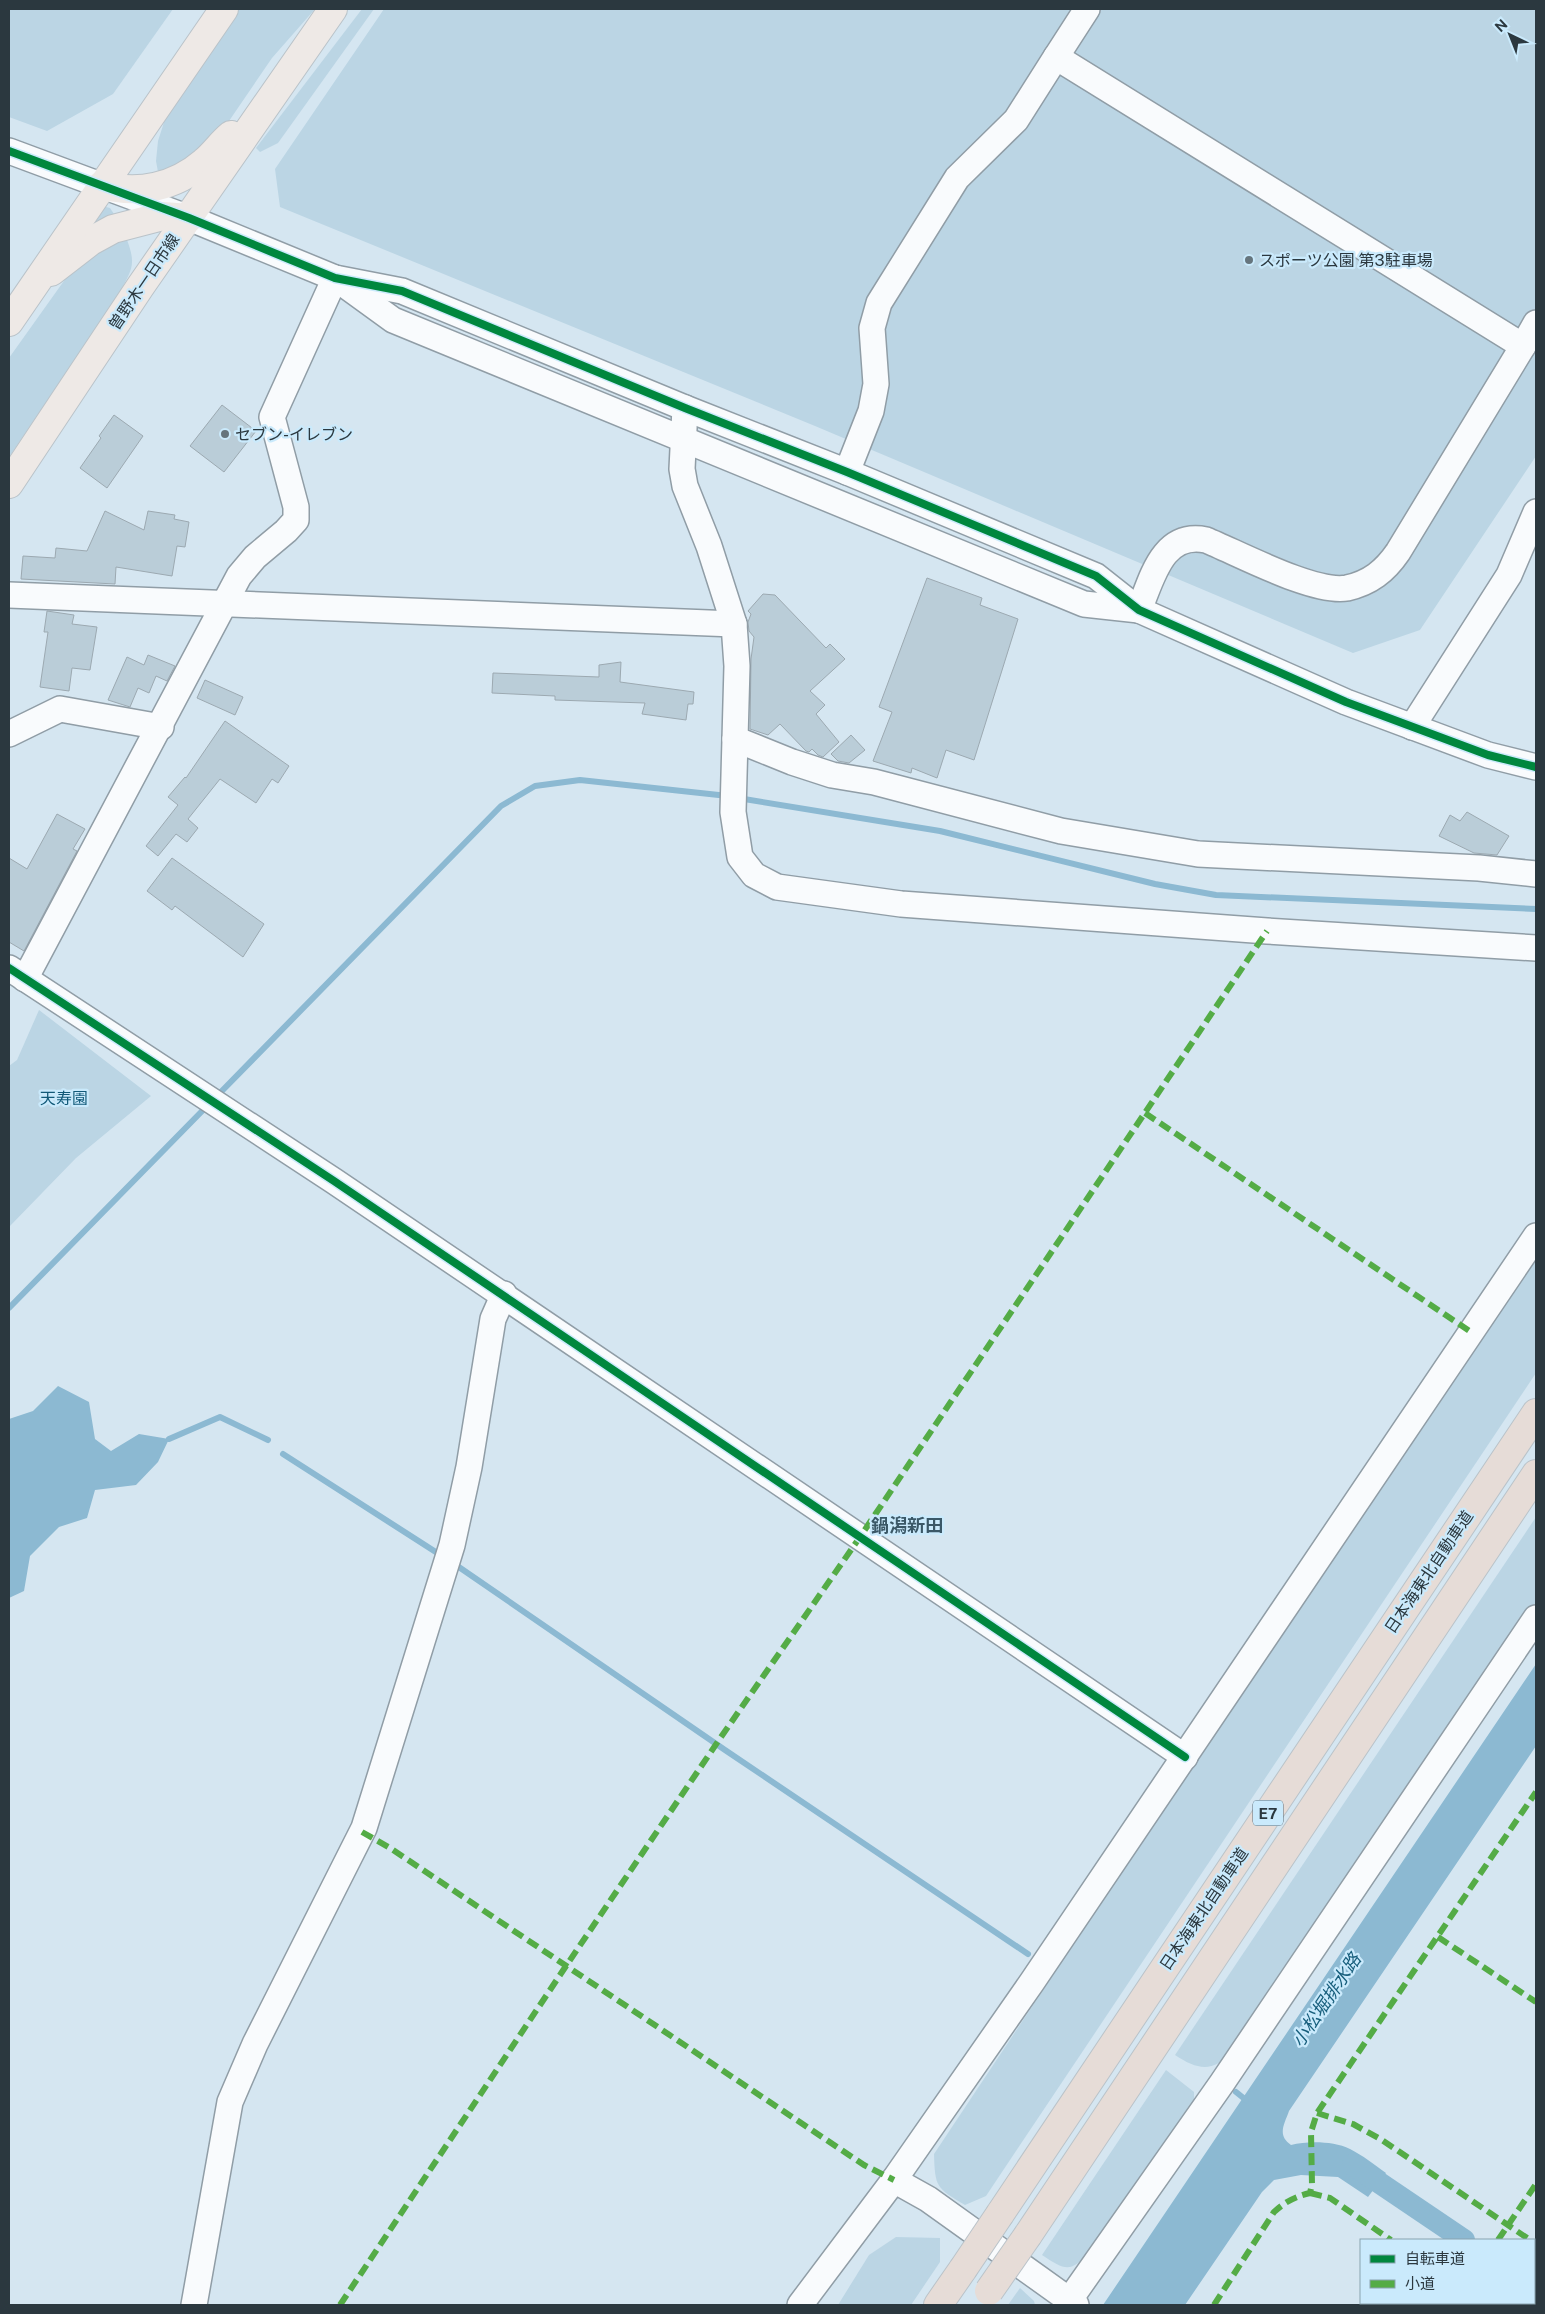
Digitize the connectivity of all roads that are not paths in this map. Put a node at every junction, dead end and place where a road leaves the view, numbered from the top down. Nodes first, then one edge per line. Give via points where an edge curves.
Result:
1 (224, 9) edge
2 (333, 9) edge
3 (1087, 9) edge
4 (1056, 57) junction
5 (264, 109) junction
6 (9, 151) edge
7 (102, 185) junction
8 (189, 218) junction
9 (336, 278) junction
10 (36, 282) junction
11 (9, 322) edge
12 (1536, 323) edge
13 (1523, 346) junction
14 (685, 408) junction
15 (684, 439) junction
16 (847, 472) junction
17 (9, 484) edge
18 (1536, 512) edge
19 (1536, 550) edge
20 (1509, 575) junction
21 (9, 595) edge
22 (226, 604) junction
23 (1139, 610) junction
24 (734, 624) junction
25 (161, 727) junction
26 (1412, 727) junction
27 (9, 734) edge
28 (735, 744) junction
29 (1536, 767) edge
30 (1536, 874) edge
31 (1536, 948) edge
32 (17, 974) edge
33 (1536, 1236) edge
34 (504, 1294) junction
35 (1536, 1413) edge
36 (1536, 1474) edge
37 (1536, 1618) edge
38 (1185, 1757) junction
39 (894, 2180) junction
40 (985, 2298) edge
41 (1070, 2304) edge
42 (194, 2305) edge
43 (800, 2305) edge
44 (938, 2305) edge

1 - 7 main road
2 - 5 main road, 曽野木一日市線
3 - 4 street
4 - 13 street
4 - 16 street via 1016,120 957,178 879,303 872,328 876,384 871,411
5 - 7 main road via 222,142 205,162 176,180 154,188 122,191
5 - 8 main road, 曽野木一日市線
6 - 7 street
7 - 8 street
7 - 10 main road
8 - 9 street
8 - 10 main road via 163,216 113,229 91,241
8 - 17 main road, 曽野木一日市線
9 - 14 street via 402,290
9 - 15 street via 393,320
9 - 22 street via 272,417 296,507 296,520 239,576
10 - 11 main road
12 - 13 street
13 - 23 street via 1398,552 1386,568 1368,581 1345,588 1316,586 1206,540 1188,538 1178,541 1168,550
14 - 15 street
14 - 16 street
15 - 23 street via 1084,604
15 - 24 street via 682,469 685,486 712,554
16 - 23 street via 1096,576
18 - 20 street
19 - 20 street
20 - 26 street
21 - 22 street
22 - 24 street
22 - 25 street
23 - 26 street via 1346,702
24 - 28 street via 737,666
25 - 27 street via 60,708
25 - 32 street
26 - 29 street via 1488,755
28 - 30 street via 832,776 874,782 1060,831 1198,854 1479,868
28 - 31 street via 733,812 740,858 754,875 777,887 901,904
32 - 34 street
33 - 38 street
34 - 38 street
34 - 42 street via 493,1318 469,1468 452,1545 364,1828 255,2044 230,2102
35 - 44 highway, 日本海東北自動車道 / E7, bridge
36 - 40 highway, E7, bridge
37 - 41 street
38 - 39 street
39 - 41 street via 928,2199
39 - 43 street

